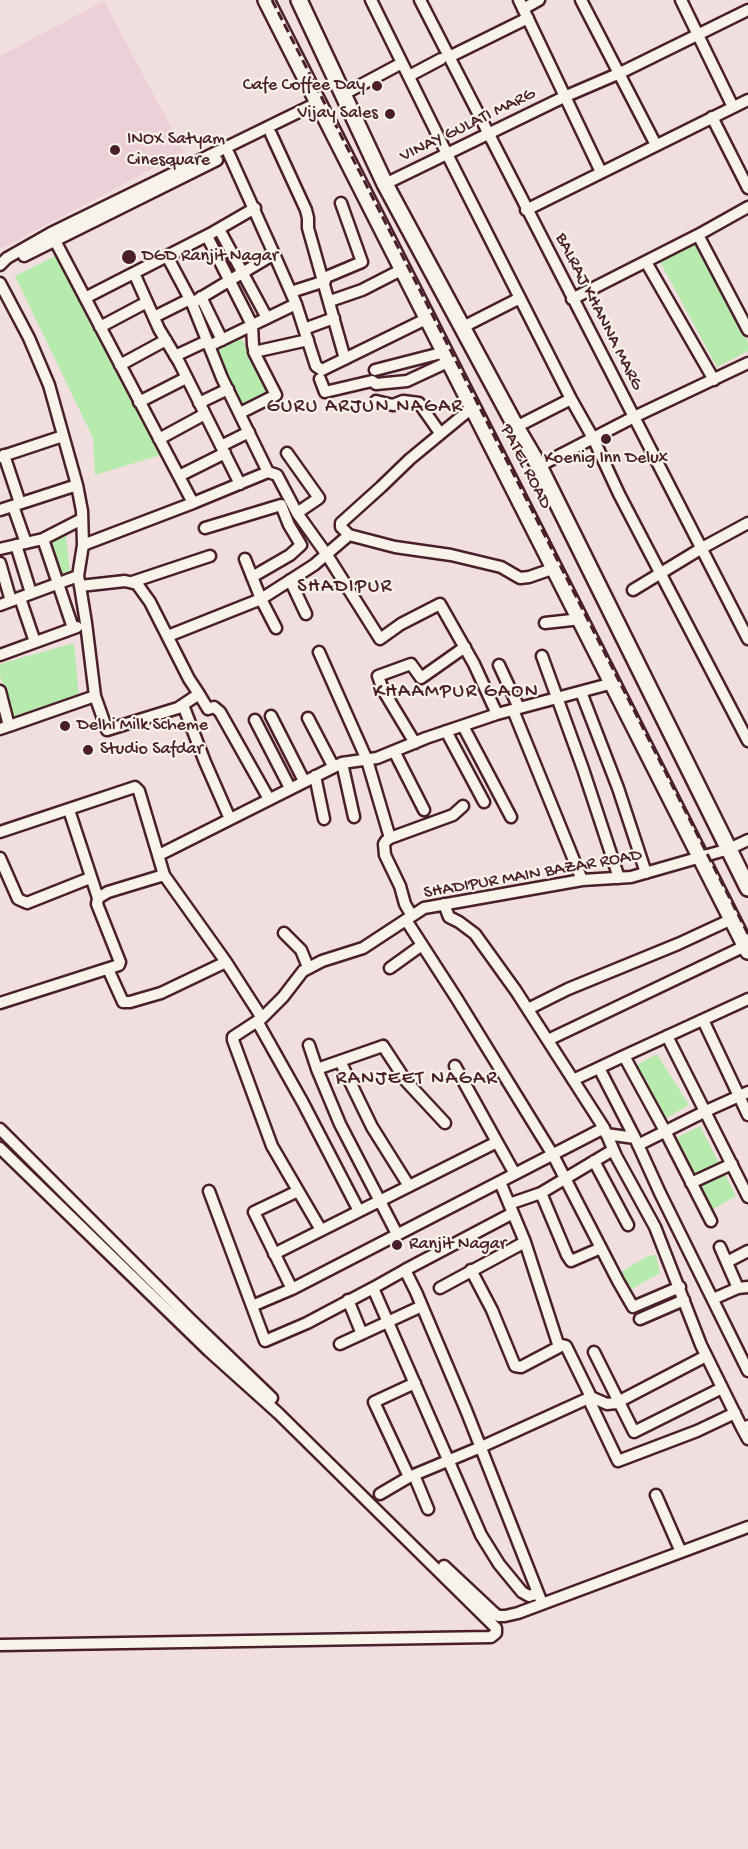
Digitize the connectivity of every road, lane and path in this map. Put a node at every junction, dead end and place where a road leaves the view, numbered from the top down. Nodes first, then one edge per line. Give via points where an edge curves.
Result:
1 (266, 0) edge
2 (298, 0) edge
3 (371, 0) edge
4 (420, 0) edge
5 (539, 0) edge
6 (581, 0) edge
7 (681, 0) edge
8 (523, 9) edge
9 (748, 10) edge
10 (699, 35) junction
11 (445, 58) junction
12 (402, 63) junction
13 (620, 74) junction
14 (409, 76) junction
15 (342, 94) junction
16 (564, 98) junction
17 (748, 100) edge
18 (321, 106) junction
19 (733, 107) junction
20 (712, 117) junction
21 (271, 134) junction
22 (488, 135) junction
23 (656, 145) junction
24 (229, 154) junction
25 (447, 154) junction
26 (601, 172) junction
27 (386, 184) junction
28 (748, 188) edge
29 (341, 203) dead end
30 (748, 207) edge
31 (255, 208) junction
32 (526, 210) junction
33 (219, 229) junction
34 (207, 236) junction
35 (699, 236) junction
36 (53, 237) junction
37 (274, 254) junction
38 (167, 256) junction
39 (646, 262) junction
40 (2, 264) edge
41 (403, 269) junction
42 (134, 273) junction
43 (242, 273) junction
44 (324, 280) junction
45 (230, 281) junction
46 (0, 283) edge
47 (291, 292) junction
48 (85, 298) junction
49 (520, 298) junction
50 (194, 299) junction
51 (572, 299) junction
52 (330, 301) junction
53 (147, 302) junction
54 (296, 304) junction
55 (154, 317) junction
56 (267, 318) junction
57 (334, 318) junction
58 (428, 318) junction
59 (252, 325) junction
60 (100, 327) junction
61 (463, 327) junction
62 (304, 329) junction
63 (748, 330) edge
64 (166, 340) junction
65 (222, 340) junction
66 (308, 340) junction
67 (208, 344) junction
68 (254, 352) junction
69 (175, 356) junction
70 (447, 356) junction
71 (345, 359) junction
72 (748, 363) edge
73 (120, 365) junction
74 (375, 370) dead end
75 (186, 378) junction
76 (320, 379) dead end
77 (714, 380) junction
78 (228, 389) junction
79 (571, 399) junction
80 (376, 401) dead end
81 (139, 402) junction
82 (199, 403) junction
83 (473, 407) junction
84 (240, 413) junction
85 (205, 414) junction
86 (634, 417) junction
87 (516, 427) junction
88 (249, 432) junction
89 (440, 434) junction
90 (63, 436) junction
91 (593, 438) junction
92 (159, 439) junction
93 (223, 450) junction
94 (287, 453) dead end
95 (2, 456) edge
96 (539, 466) junction
97 (268, 472) junction
98 (178, 476) junction
99 (240, 484) junction
100 (77, 485) junction
101 (193, 503) junction
102 (17, 505) junction
103 (0, 510) edge
104 (297, 513) junction
105 (82, 519) junction
106 (748, 524) edge
107 (205, 528) dead end
108 (349, 535) junction
109 (43, 539) junction
110 (21, 544) junction
111 (82, 545) junction
112 (702, 548) junction
113 (0, 549) edge
114 (327, 555) junction
115 (210, 556) dead end
116 (245, 558) dead end
117 (0, 563) edge
118 (555, 568) junction
119 (661, 573) junction
120 (252, 577) junction
121 (290, 580) junction
122 (79, 581) junction
123 (132, 582) junction
124 (57, 584) junction
125 (633, 590) dead end
126 (31, 593) junction
127 (15, 599) junction
128 (261, 599) junction
129 (0, 605) edge
130 (306, 614) dead end
131 (581, 619) junction
132 (86, 623) junction
133 (545, 623) dead end
134 (73, 628) junction
135 (276, 628) dead end
136 (168, 636) junction
137 (748, 639) edge
138 (35, 642) junction
139 (465, 647) junction
140 (319, 652) dead end
141 (0, 655) edge
142 (542, 656) dead end
143 (499, 665) dead end
144 (613, 683) junction
145 (0, 691) edge
146 (581, 692) junction
147 (199, 694) junction
148 (95, 696) junction
149 (557, 698) junction
150 (183, 705) junction
151 (516, 709) junction
152 (497, 714) junction
153 (271, 716) dead end
154 (308, 718) dead end
155 (255, 720) dead end
156 (463, 726) junction
157 (4, 728) edge
158 (446, 731) junction
159 (748, 741) edge
160 (415, 743) junction
161 (394, 752) junction
162 (367, 760) junction
163 (338, 765) junction
164 (315, 776) junction
165 (304, 781) junction
166 (290, 788) junction
167 (269, 799) junction
168 (484, 802) dead end
169 (464, 806) dead end
170 (69, 810) junction
171 (424, 810) dead end
172 (354, 817) dead end
173 (511, 817) dead end
174 (230, 819) junction
175 (324, 819) dead end
176 (0, 832) edge
177 (390, 838) junction
178 (748, 840) edge
179 (729, 849) junction
180 (159, 855) junction
181 (0, 858) edge
182 (701, 858) junction
183 (646, 873) junction
184 (164, 875) junction
185 (90, 878) junction
186 (619, 878) junction
187 (582, 880) junction
188 (748, 888) edge
189 (98, 898) junction
190 (444, 904) junction
191 (409, 918) junction
192 (732, 919) junction
193 (284, 933) dead end
194 (422, 945) junction
195 (747, 948) edge
196 (226, 962) junction
197 (308, 967) junction
198 (390, 968) dead end
199 (108, 969) junction
200 (748, 999) edge
201 (0, 1003) edge
202 (528, 1009) junction
203 (260, 1019) junction
204 (703, 1020) junction
205 (667, 1036) junction
206 (548, 1040) junction
207 (309, 1046) dead end
208 (624, 1056) junction
209 (340, 1061) junction
210 (455, 1066) dead end
211 (599, 1068) junction
212 (317, 1069) junction
213 (573, 1080) junction
214 (743, 1095) edge
215 (706, 1111) junction
216 (748, 1115) edge
217 (445, 1123) dead end
218 (0, 1129) edge
219 (605, 1131) junction
220 (665, 1131) junction
221 (637, 1141) junction
222 (497, 1142) junction
223 (0, 1148) edge
224 (613, 1150) junction
225 (553, 1155) junction
226 (594, 1161) junction
227 (732, 1164) junction
228 (515, 1174) junction
229 (565, 1178) junction
230 (500, 1182) junction
231 (691, 1183) junction
232 (409, 1186) junction
233 (209, 1191) dead end
234 (298, 1191) junction
235 (541, 1194) junction
236 (748, 1197) edge
237 (380, 1200) junction
238 (511, 1209) junction
239 (359, 1211) junction
240 (711, 1221) dead end
241 (628, 1225) dead end
242 (321, 1230) junction
243 (398, 1234) junction
244 (525, 1242) junction
245 (720, 1247) dead end
246 (601, 1248) junction
247 (748, 1251) edge
248 (274, 1254) junction
249 (727, 1262) junction
250 (405, 1270) junction
251 (471, 1270) junction
252 (680, 1287) junction
253 (373, 1288) junction
254 (440, 1288) dead end
255 (292, 1289) junction
256 (745, 1289) edge
257 (713, 1299) junction
258 (348, 1300) junction
259 (684, 1300) junction
260 (252, 1306) junction
261 (422, 1306) junction
262 (640, 1319) dead end
263 (389, 1323) junction
264 (363, 1334) junction
265 (340, 1344) dead end
266 (559, 1347) junction
267 (594, 1352) dead end
268 (706, 1356) junction
269 (748, 1371) edge
270 (415, 1383) junction
271 (722, 1388) junction
272 (590, 1397) junction
273 (618, 1402) junction
274 (735, 1413) junction
275 (745, 1427) edge
276 (748, 1439) edge
277 (481, 1448) junction
278 (448, 1460) junction
279 (412, 1476) junction
280 (380, 1494) dead end
281 (656, 1495) dead end
282 (428, 1509) dead end
283 (748, 1527) edge
284 (681, 1552) junction
285 (538, 1593) junction
286 (543, 1604) junction
287 (0, 1645) edge

1 - 18 main road, PATEL ROAD
2 - 15 main road, PATEL ROAD
3 - 12 street
4 - 11 street, BALRAJ KHANNA MARG
5 - 8 street
6 - 13 street
7 - 10 street
8 - 11 street
8 - 16 street
9 - 10 street, VINAY GULATI MARG
10 - 13 street, VINAY GULATI MARG
10 - 19 street
11 - 14 street
11 - 22 street, BALRAJ KHANNA MARG
12 - 14 street
12 - 15 street
13 - 16 street, VINAY GULATI MARG
13 - 23 street
14 - 25 street
15 - 27 main road, PATEL ROAD
16 - 22 street, VINAY GULATI MARG
16 - 26 street
17 - 19 street
18 - 21 street
18 - 36 street
18 - 41 main road, PATEL ROAD
19 - 20 street
20 - 23 street
20 - 28 street
21 - 24 street
21 - 44 street via 306,210
22 - 25 street, VINAY GULATI MARG
22 - 32 street, BALRAJ KHANNA MARG
23 - 26 street
24 - 31 street
24 - 36 street
25 - 27 street, VINAY GULATI MARG
25 - 49 street
26 - 32 street
27 - 61 main road, PATEL ROAD
29 - 44 street via 362,262
30 - 35 street
31 - 33 street
31 - 37 street
32 - 51 street, BALRAJ KHANNA MARG
33 - 34 street
33 - 43 street
34 - 38 street
34 - 45 street
35 - 39 street
35 - 63 street
36 - 40 street via 12,263
36 - 48 street
37 - 43 street
37 - 47 street
38 - 42 street
38 - 50 street
39 - 51 street
39 - 77 street
41 - 52 street
41 - 58 main road, PATEL ROAD
42 - 48 street
42 - 53 street
43 - 45 street
43 - 56 street
44 - 47 street
44 - 52 street
45 - 50 street
45 - 59 street
46 - 90 street via 49,385
47 - 54 street
48 - 60 street
49 - 61 street
49 - 79 street
50 - 55 street
50 - 65 street
50 - 67 street
51 - 86 street, BALRAJ KHANNA MARG
52 - 57 street
53 - 55 street
53 - 60 street
54 - 56 street
54 - 62 street
55 - 64 street
56 - 59 street
57 - 62 street
57 - 71 street
58 - 70 main road, PATEL ROAD
58 - 71 street
59 - 65 street
59 - 68 street
60 - 73 street
61 - 87 main road, PATEL ROAD
62 - 66 street
64 - 69 street
64 - 73 street
65 - 67 street
66 - 68 street
66 - 71 street via 318,369
67 - 69 street
67 - 78 street
68 - 84 street via 276,395
69 - 75 street
70 - 74 street
70 - 76 street via 407,381 372,381 325,392
70 - 83 main road, PATEL ROAD
72 - 77 street
73 - 81 street
75 - 81 street
75 - 82 street
77 - 86 street
78 - 82 street
78 - 84 street
79 - 87 street
79 - 91 street
80 - 89 street via 393,405 403,401 419,403
81 - 92 street
82 - 85 street
83 - 89 street
83 - 118 main road, PATEL ROAD
84 - 88 street
85 - 92 street
85 - 93 street
86 - 91 street
86 - 112 street, BALRAJ KHANNA MARG
87 - 96 main road, PATEL ROAD
88 - 93 street
88 - 97 street
89 - 108 street via 341,523
90 - 95 street
90 - 100 street
91 - 96 street
91 - 119 street
92 - 98 street
93 - 98 street
93 - 99 street
94 - 104 street via 319,498
95 - 102 street
96 - 179 main road, PATEL ROAD
97 - 99 street
97 - 104 street via 277,475
98 - 101 street
99 - 101 street
100 - 102 street
100 - 105 street
101 - 111 street
102 - 103 street
102 - 110 street
104 - 114 street
105 - 109 street
105 - 111 street
106 - 112 street
107 - 120 street via 281,505 301,545
108 - 114 street
108 - 118 street via 501,567 525,579
109 - 110 street
109 - 124 street
110 - 113 street
110 - 126 street
111 - 122 street
112 - 119 street
112 - 137 street, BALRAJ KHANNA MARG
114 - 121 street
114 - 139 street via 380,639 440,604
115 - 123 street
116 - 120 street
117 - 127 street
118 - 131 main road, PATEL ROAD
119 - 125 street
119 - 159 street
120 - 128 street
121 - 128 street
121 - 130 street
122 - 123 street
122 - 124 street
122 - 132 street
123 - 136 street via 143,592
124 - 126 street
124 - 134 street
126 - 127 street
127 - 129 street
127 - 138 street
128 - 135 street
128 - 136 street
131 - 133 street
131 - 144 main road, PATEL ROAD
132 - 134 street
132 - 148 street
134 - 138 street
136 - 147 street
138 - 141 street
139 - 152 street
139 - 160 street via 421,678 411,664 378,676
140 - 162 street
142 - 149 street
143 - 151 street
144 - 146 street
144 - 182 main road, PATEL ROAD
145 - 157 street
146 - 149 street
146 - 183 street
147 - 150 street
147 - 167 street via 208,709 214,707 220,712
148 - 150 street via 107,730
148 - 157 street
149 - 151 street
149 - 186 street
150 - 174 street
151 - 152 street
151 - 187 street
152 - 156 street
153 - 165 street
154 - 163 street
155 - 166 street
156 - 158 street
156 - 173 street
158 - 160 street
158 - 168 street
160 - 161 street
161 - 162 street
161 - 171 street
162 - 163 street
162 - 177 street
163 - 164 street
163 - 172 street
164 - 165 street
164 - 175 street
165 - 166 street
166 - 167 street
167 - 174 street
169 - 177 street via 453,815
170 - 176 street
170 - 180 street via 135,787
170 - 185 street
174 - 180 street
177 - 191 street via 383,851 400,886
178 - 179 street, SHADIPUR MAIN BAZAR ROAD
179 - 182 street, SHADIPUR MAIN BAZAR ROAD
179 - 188 main road, PATEL ROAD
180 - 184 street
181 - 185 street via 18,899 27,903
182 - 183 street, SHADIPUR MAIN BAZAR ROAD
182 - 192 main road, PATEL ROAD
183 - 186 street, SHADIPUR MAIN BAZAR ROAD
184 - 189 street
184 - 196 street
185 - 189 street
186 - 187 street, SHADIPUR MAIN BAZAR ROAD
187 - 190 street, SHADIPUR MAIN BAZAR ROAD
189 - 199 street via 120,962
190 - 191 street, SHADIPUR MAIN BAZAR ROAD via 424,908
190 - 202 street via 449,917 475,934
191 - 194 street
191 - 197 street, SHADIPUR MAIN BAZAR ROAD via 363,948
192 - 195 main road, PATEL ROAD
192 - 202 street
193 - 197 street via 301,950
194 - 198 street
194 - 225 street
195 - 206 street
196 - 199 street via 160,993 130,1002 123,1002
196 - 203 street
197 - 203 street
199 - 201 street
200 - 204 street
202 - 206 street
203 - 234 street via 233,1038 272,1146
203 - 239 street
204 - 205 street
204 - 214 street
205 - 208 street
205 - 215 street
206 - 213 street
207 - 212 street
208 - 211 street
208 - 220 street
209 - 212 street
209 - 217 street via 383,1046 406,1081
209 - 232 street via 372,1127
210 - 222 street
211 - 213 street
211 - 221 street
212 - 237 street via 340,1124
213 - 219 street
214 - 215 street
214 - 216 street
215 - 220 street
215 - 227 street
218 - 286 street via 492,1611 505,1616
219 - 221 street
219 - 224 street
219 - 225 street
220 - 221 street
220 - 231 street
221 - 257 street
222 - 228 street
222 - 232 street
223 - 287 street via 496,1628 491,1637
224 - 226 street
224 - 252 street via 655,1227
225 - 228 street
225 - 229 street
226 - 229 street
226 - 241 street
227 - 231 street
227 - 236 street
228 - 230 street
229 - 235 street
229 - 246 street
230 - 238 street
230 - 243 street
231 - 240 street
232 - 237 street
233 - 260 street
234 - 242 street
234 - 248 street via 254,1212
235 - 238 street
235 - 246 street via 571,1261
237 - 239 street
237 - 243 street
238 - 244 street
238 - 250 street
239 - 242 street
242 - 248 street
243 - 255 street
244 - 251 street
244 - 266 street
245 - 249 street
246 - 252 street via 633,1307
247 - 249 street
248 - 255 street
249 - 256 street
250 - 253 street
250 - 261 street
251 - 254 street
251 - 266 street via 514,1366 521,1367
252 - 259 street
253 - 258 street
253 - 263 street
255 - 260 street
256 - 257 street
257 - 269 street
258 - 260 street via 265,1341
258 - 264 street
259 - 262 street
259 - 268 street
261 - 263 street
261 - 277 street
263 - 264 street
263 - 270 street
264 - 265 street
266 - 272 street via 566,1346
267 - 273 street
268 - 271 street
268 - 273 street
270 - 278 street
270 - 279 street via 374,1401
271 - 273 street via 634,1432
271 - 274 street
272 - 273 street via 607,1404
272 - 274 street via 618,1461
272 - 277 street
274 - 275 street
275 - 276 street
277 - 278 street
277 - 285 street
278 - 279 street
278 - 285 street via 481,1536 499,1564 525,1594
279 - 280 street
279 - 282 street
281 - 284 street
283 - 284 street
284 - 286 street
285 - 286 street

